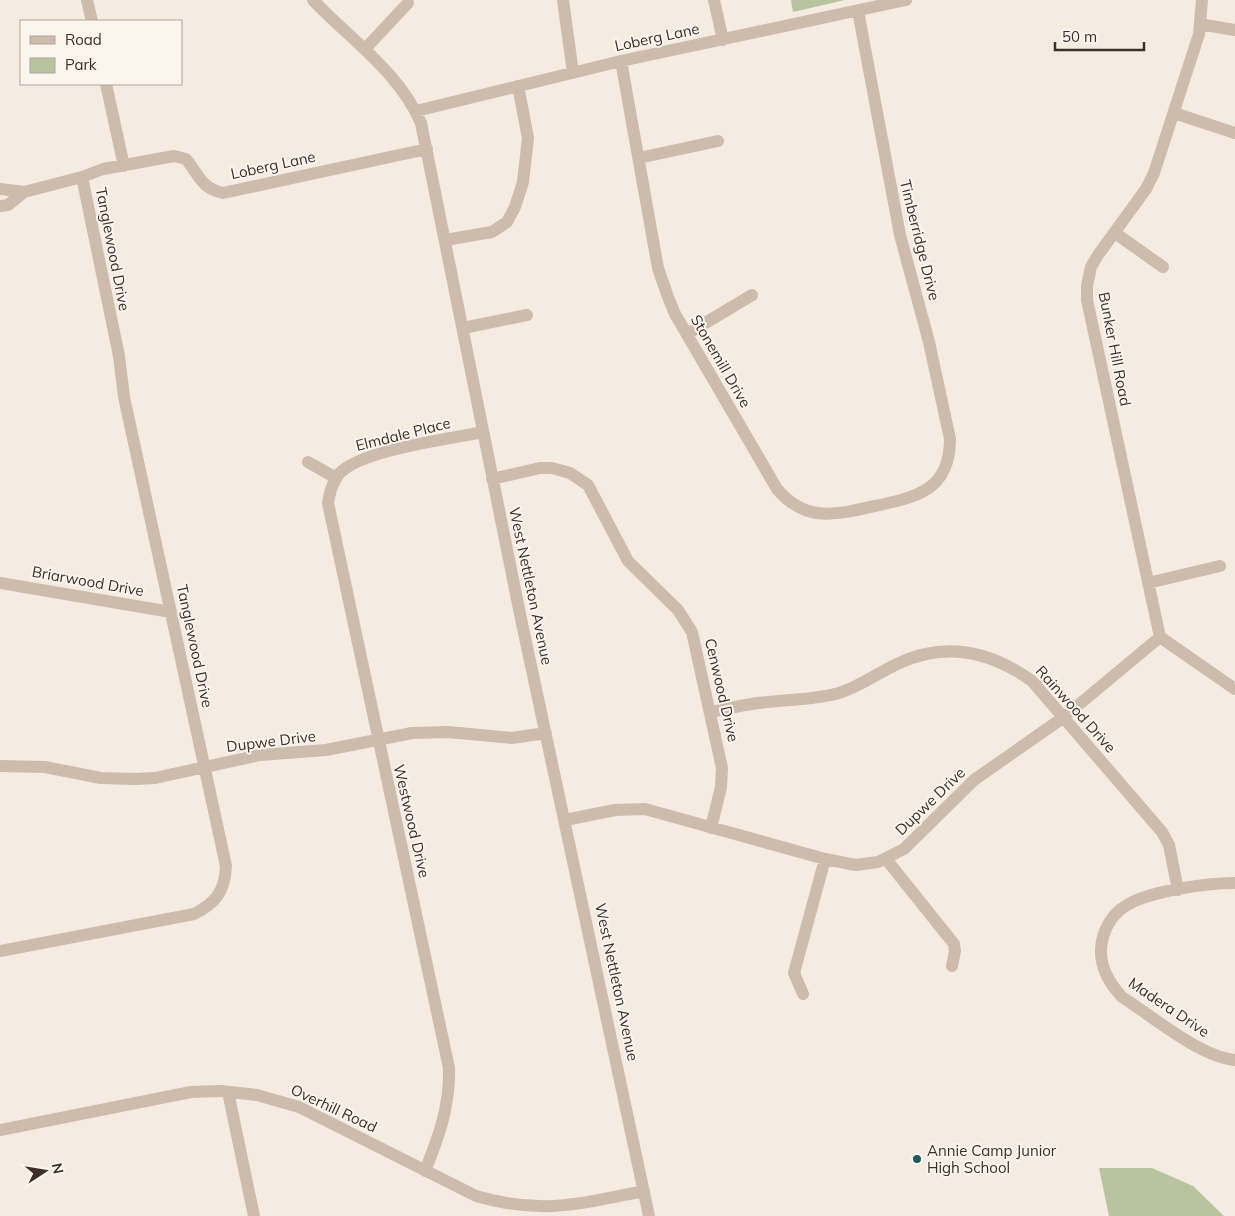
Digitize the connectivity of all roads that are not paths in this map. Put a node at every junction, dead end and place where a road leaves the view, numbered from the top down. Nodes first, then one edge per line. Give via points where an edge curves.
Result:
1 (87, 0) edge
2 (313, 0) edge
3 (563, 0) edge
4 (714, 0) edge
5 (906, 0) edge
6 (1202, 0) edge
7 (408, 3) dead end
8 (858, 11) junction
9 (92, 20) edge
10 (1200, 24) junction
11 (1235, 30) edge
12 (723, 40) junction
13 (365, 49) junction
14 (621, 61) junction
15 (573, 73) junction
16 (106, 85) edge
17 (518, 86) junction
18 (416, 111) junction
19 (1174, 113) junction
20 (1235, 133) edge
21 (718, 142) dead end
22 (427, 149) junction
23 (639, 158) junction
24 (124, 166) junction
25 (82, 177) junction
26 (0, 189) edge
27 (24, 192) junction
28 (0, 206) edge
29 (1115, 233) junction
30 (445, 240) junction
31 (1163, 267) dead end
32 (752, 295) dead end
33 (528, 315) dead end
34 (463, 328) junction
35 (687, 334) junction
36 (483, 432) junction
37 (308, 462) dead end
38 (942, 474) joint
39 (336, 478) junction
40 (492, 479) junction
41 (1220, 566) dead end
42 (1148, 583) junction
43 (0, 584) edge
44 (171, 612) junction
45 (1160, 637) junction
46 (1235, 689) edge
47 (711, 712) junction
48 (1064, 717) junction
49 (546, 733) junction
50 (377, 739) junction
51 (0, 766) edge
52 (204, 767) junction
53 (565, 820) junction
54 (711, 828) junction
55 (825, 859) junction
56 (886, 859) junction
57 (1235, 883) edge
58 (1178, 890) junction
59 (0, 950) edge
60 (952, 966) dead end
61 (803, 994) dead end
62 (1235, 1060) edge
63 (228, 1092) junction
64 (0, 1130) edge
65 (425, 1171) junction
66 (644, 1192) junction
67 (254, 1216) edge
68 (650, 1216) edge

1 - 9 street
2 - 13 street, West Nettleton Avenue
3 - 15 street
4 - 12 street
5 - 8 street, Loberg Lane
6 - 10 street, Bunker Hill Road
7 - 13 street
8 - 12 street, Loberg Lane
8 - 38 street, Timberridge Drive via 900,235 929,342 950,438 948,462
10 - 11 street
10 - 19 street, Bunker Hill Road
12 - 14 street, Loberg Lane
13 - 18 street, West Nettleton Avenue
14 - 15 street, Loberg Lane
14 - 23 street, Stonemill Drive
15 - 17 street, Loberg Lane
16 - 24 street
17 - 18 street, Loberg Lane
17 - 30 street via 528,138 523,182 515,207 507,222 492,232
18 - 22 street, West Nettleton Avenue
19 - 20 street
19 - 29 street, Bunker Hill Road via 1154,174
21 - 23 street
22 - 24 street, Loberg Lane via 223,192 206,187 182,157
22 - 30 street, West Nettleton Avenue
23 - 35 street, Stonemill Drive via 658,268 675,314
24 - 25 street, Loberg Lane
25 - 27 street, Loberg Lane
25 - 44 street, Tanglewood Drive via 119,356 124,397
26 - 27 street, Loberg Lane
27 - 28 street, Loberg Lane via 8,205
29 - 31 street
29 - 42 street, Bunker Hill Road via 1091,267 1086,300
30 - 34 street, West Nettleton Avenue
32 - 35 street
33 - 34 street
34 - 36 street, West Nettleton Avenue
35 - 38 street, Stonemill Drive via 777,489 795,505 831,516 918,496
36 - 39 street, Elmdale Place via 367,456 351,464
36 - 40 street, West Nettleton Avenue
37 - 39 street
39 - 50 street, Westwood Drive via 328,503 329,516
40 - 47 street, Cenwood Drive via 552,468 570,473 588,485 628,561 674,606 692,632
40 - 49 street, West Nettleton Avenue
41 - 42 street
42 - 45 street, Bunker Hill Road
43 - 44 street, Briarwood Drive
44 - 52 street, Tanglewood Drive
45 - 46 street
45 - 48 street, Dupwe Drive
47 - 48 street, Rainwood Drive via 840,692 909,659 951,651 975,654 1011,666 1032,681
47 - 54 street, Cenwood Drive via 722,768
48 - 56 street, Dupwe Drive via 982,773 904,849
48 - 58 street, Rainwood Drive via 1162,832 1169,845
49 - 50 street, Dupwe Drive via 512,738 448,732 412,733
49 - 53 street, West Nettleton Avenue
50 - 52 street, Dupwe Drive via 326,750 260,755
50 - 65 street, Westwood Drive via 449,1068 447,1110
51 - 52 street, Dupwe Drive via 45,767 102,778 128,779 155,778
52 - 59 street, Tanglewood Drive via 226,866 226,881 210,906 194,914
53 - 54 street, Dupwe Drive via 615,810 645,809
53 - 66 street, West Nettleton Avenue
54 - 55 street, Dupwe Drive
55 - 56 street, Dupwe Drive via 856,865
55 - 61 street via 794,973
56 - 60 street via 954,944
57 - 58 street, Madera Drive
58 - 62 street, Madera Drive via 1138,900 1116,913 1101,944 1104,970 1111,985 1122,996 1206,1052
63 - 64 street, Overhill Road via 191,1092
63 - 65 street, Overhill Road via 272,1098 299,1107
63 - 67 street
65 - 66 street, Overhill Road via 476,1196 538,1208
66 - 68 street, West Nettleton Avenue

